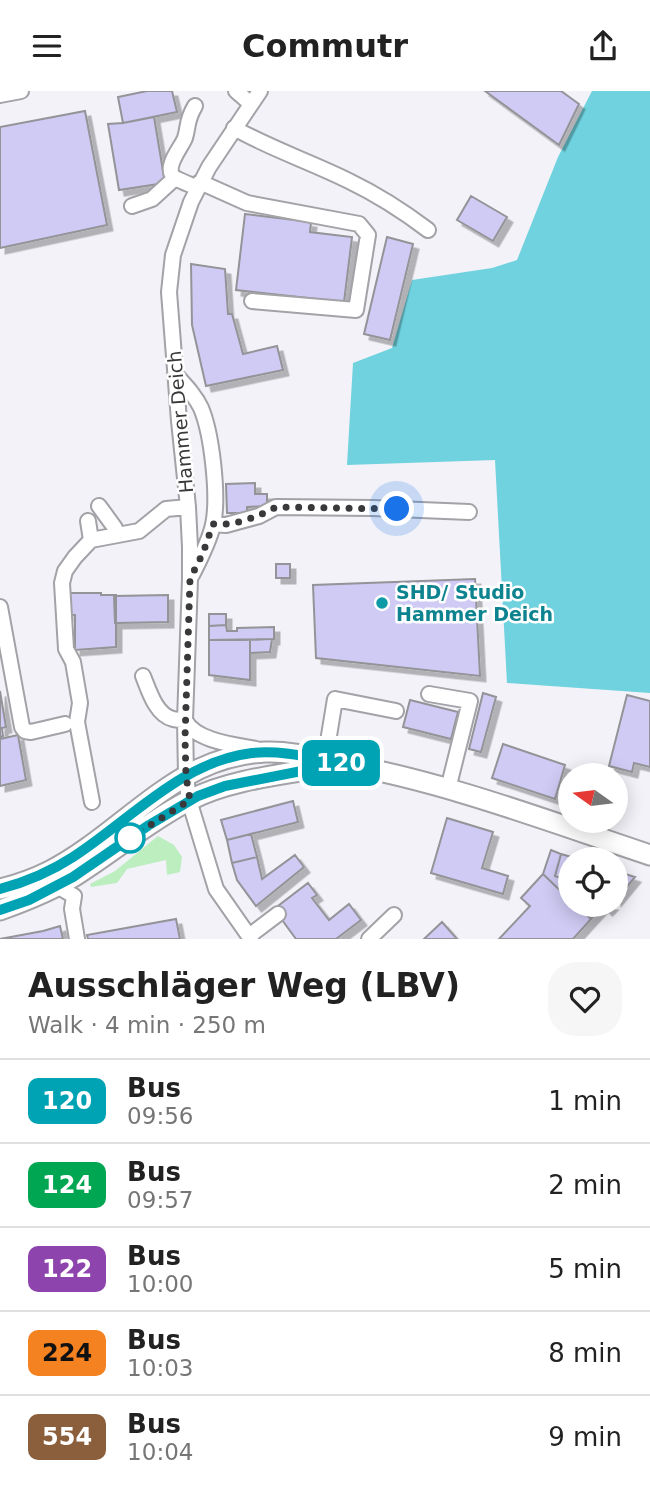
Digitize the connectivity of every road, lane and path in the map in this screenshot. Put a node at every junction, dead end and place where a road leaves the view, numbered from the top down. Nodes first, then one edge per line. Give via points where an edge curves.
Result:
1 (21, 91) edge
2 (236, 91) edge
3 (260, 91) edge
4 (0, 95) edge
5 (251, 104) junction
6 (195, 106) dead end
7 (234, 128) junction
8 (176, 178) junction
9 (199, 185) junction
10 (132, 206) dead end
11 (428, 230) dead end
12 (251, 301) dead end
13 (175, 374) junction
14 (99, 506) dead end
15 (188, 507) junction
16 (468, 512) dead end
17 (88, 521) dead end
18 (213, 524) junction
19 (116, 535) junction
20 (91, 540) junction
21 (190, 579) junction
22 (0, 607) edge
23 (143, 676) dead end
24 (429, 694) dead end
25 (396, 711) dead end
26 (185, 720) junction
27 (65, 724) dead end
28 (267, 752) junction
29 (334, 762) junction
30 (186, 776) junction
31 (448, 789) junction
32 (190, 800) junction
33 (92, 802) dead end
34 (650, 855) edge
35 (0, 889) edge
36 (65, 891) junction
37 (0, 910) edge
38 (278, 914) dead end
39 (394, 915) dead end
40 (250, 938) edge
41 (77, 939) edge
42 (369, 939) edge

1 - 4 street
2 - 5 street
3 - 5 street, Hammer Deich
5 - 7 street, Hammer Deich
6 - 8 street via 170,166
7 - 9 street, Hammer Deich
7 - 11 street via 398,207
8 - 9 street
8 - 10 street via 152,199
9 - 12 street via 247,203 359,224 368,235 356,310
9 - 13 street, Hammer Deich via 178,237 170,274
13 - 15 street, Hammer Deich
13 - 18 street via 201,408 211,442
14 - 19 street
15 - 19 street via 166,509 139,531
15 - 21 street, Hammer Deich
16 - 18 street via 276,507 226,525
17 - 20 street
18 - 21 street
19 - 20 street
20 - 33 street via 65,571 62,583 66,649 73,662 80,703 77,722
21 - 26 street, Hammer Deich
22 - 27 street via 22,727 30,732
23 - 26 street via 160,710 170,719
24 - 31 street via 470,702
25 - 29 street via 335,699
26 - 28 street via 211,739
26 - 30 street, Hammer Deich
28 - 29 main road
28 - 30 main road via 216,762
29 - 31 main road
29 - 32 main road via 225,786
30 - 32 street, Hammer Deich
30 - 35 main road via 74,857 26,882
31 - 34 main road
32 - 36 main road via 73,877
32 - 40 street, Hammer Deich via 216,889
36 - 37 main road
36 - 41 street
38 - 40 street
39 - 42 street

